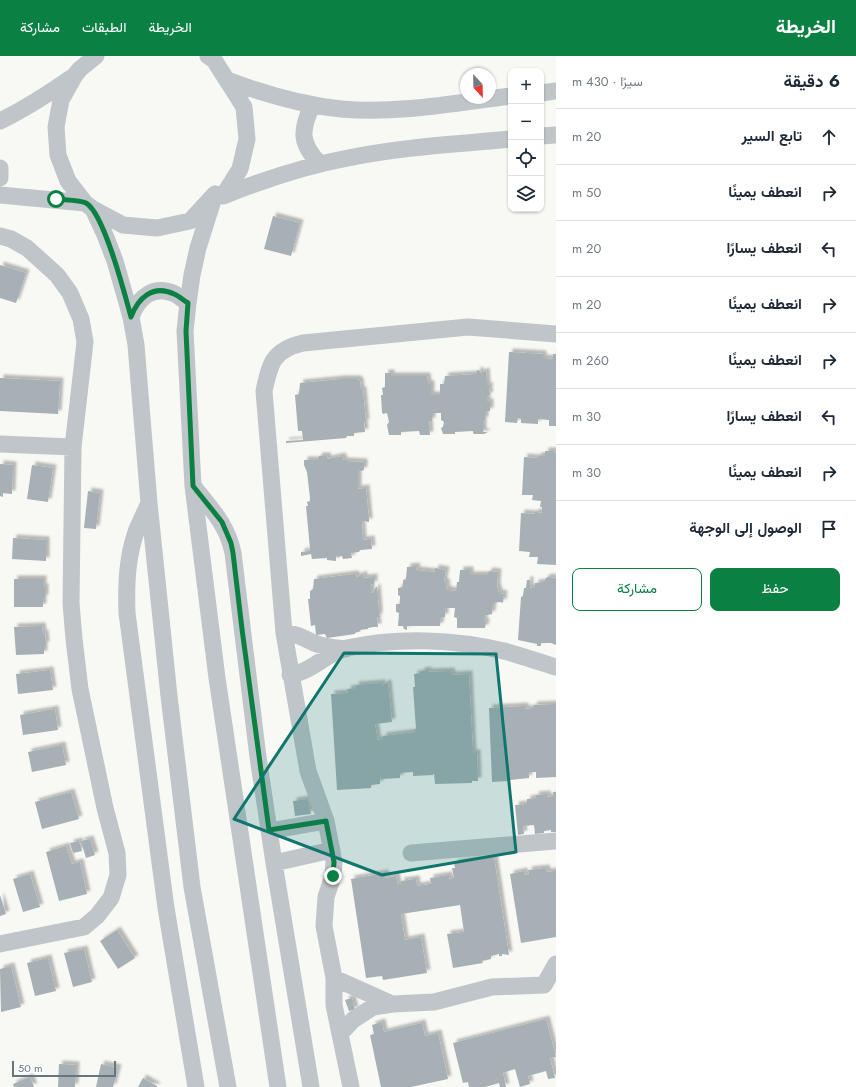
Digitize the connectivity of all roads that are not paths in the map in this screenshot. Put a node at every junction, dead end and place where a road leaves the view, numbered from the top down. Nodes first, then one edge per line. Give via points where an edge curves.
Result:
1 (96, 56) edge
2 (208, 56) edge
3 (80, 67) edge
4 (227, 80) junction
5 (556, 91) edge
6 (544, 93) edge
7 (508, 96) edge
8 (312, 105) junction
9 (0, 121) edge
10 (556, 135) edge
11 (544, 136) edge
12 (508, 139) edge
13 (320, 164) junction
14 (0, 168) edge
15 (0, 178) edge
16 (0, 195) edge
17 (219, 195) junction
18 (89, 206) junction
19 (0, 236) edge
20 (188, 303) junction
21 (131, 317) junction
22 (556, 334) edge
23 (0, 444) edge
24 (73, 447) junction
25 (193, 486) junction
26 (149, 503) junction
27 (284, 633) junction
28 (346, 649) junction
29 (555, 666) edge
30 (290, 675) junction
31 (326, 821) junction
32 (269, 830) junction
33 (556, 841) edge
34 (332, 850) junction
35 (411, 853) dead end
36 (274, 863) junction
37 (0, 944) edge
38 (556, 964) edge
39 (334, 978) junction
40 (393, 1004) junction
41 (340, 1034) junction
42 (196, 1087) edge
43 (228, 1087) edge
44 (278, 1087) edge
45 (311, 1087) edge
46 (351, 1087) edge

1 - 3 street
2 - 4 street via 214,60
3 - 9 street via 46,96
3 - 18 street via 61,100 56,127 58,155 68,181
4 - 8 street via 283,99
4 - 17 street via 244,107 247,139 240,169
5 - 6 street
7 - 8 street via 401,109 341,109
8 - 13 street via 305,123 304,135 306,146
10 - 11 street
12 - 13 street via 376,153
13 - 17 street
14 - 15 street
16 - 18 street
17 - 18 street via 190,221 157,228 123,225
17 - 20 street via 198,248
18 - 21 street via 105,234
19 - 24 street via 27,248 57,275 70,293 82,319 85,342
20 - 21 street via 175,294 164,291 152,292 142,297
20 - 25 street via 186,331
21 - 26 street via 136,345
22 - 27 street via 468,327 303,343 290,346 279,353 271,363 264,391
23 - 24 street
24 - 37 street via 71,603 74,639 80,689 117,853 118,875 111,898 97,916 84,927
25 - 32 street via 222,522 231,543
25 - 44 street via 217,678
26 - 42 street via 137,529 130,556 126,584 127,612 166,908
26 - 43 street via 192,888
27 - 28 street via 302,636 325,646
27 - 30 street
28 - 29 street via 398,642 450,642 502,651
28 - 30 street via 323,659 303,672
30 - 31 street via 308,771
31 - 32 street
31 - 34 street
32 - 36 street
33 - 35 street
34 - 36 street
34 - 39 street via 333,876 326,897 324,926
36 - 45 street
38 - 40 street via 544,986 492,987 434,1002
39 - 40 street
39 - 41 street via 334,1005
40 - 41 street via 373,1007 353,1020
41 - 46 street

